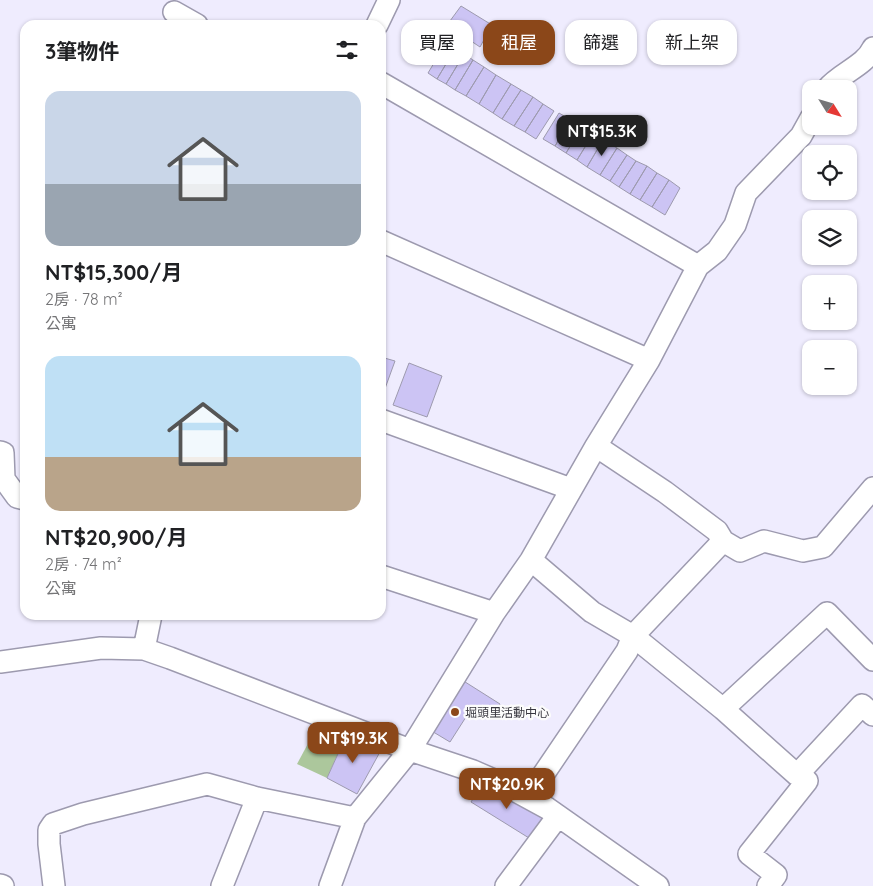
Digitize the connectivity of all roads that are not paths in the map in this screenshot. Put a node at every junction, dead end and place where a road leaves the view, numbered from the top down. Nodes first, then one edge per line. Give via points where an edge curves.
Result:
1 (389, 0) edge
2 (174, 12) dead end
3 (188, 20) edge
4 (379, 20) edge
5 (873, 48) edge
6 (835, 80) edge
7 (386, 86) edge
8 (802, 134) edge
9 (386, 243) edge
10 (698, 266) junction
11 (649, 360) junction
12 (386, 422) edge
13 (596, 446) junction
14 (0, 452) edge
15 (873, 488) edge
16 (571, 490) junction
17 (20, 498) edge
18 (723, 541) junction
19 (530, 560) junction
20 (386, 578) edge
21 (494, 613) junction
22 (150, 620) edge
23 (633, 636) junction
24 (144, 649) junction
25 (873, 660) edge
26 (0, 662) edge
27 (869, 704) edge
28 (723, 709) junction
29 (410, 750) junction
30 (797, 775) junction
31 (528, 797) junction
32 (258, 798) junction
33 (558, 816) junction
34 (355, 818) junction
35 (54, 886) edge
36 (222, 886) edge
37 (330, 886) edge
38 (506, 886) edge
39 (658, 886) edge
40 (768, 886) edge

1 - 4 street
2 - 3 street
5 - 6 street via 869,56
7 - 10 street
8 - 10 street via 746,193 735,225 717,251
9 - 11 street
10 - 11 street
11 - 13 street
12 - 16 street
13 - 16 street
13 - 18 street via 665,492 717,531
14 - 17 street via 3,453 4,479
15 - 18 street via 823,547 803,551 764,541 740,551
16 - 19 street
18 - 23 street
19 - 21 street
19 - 23 street via 592,612
20 - 21 street
21 - 29 street
22 - 24 street
23 - 28 street
23 - 31 street via 627,651
24 - 26 street via 101,648
24 - 29 street
25 - 28 street via 827,613
27 - 30 street
28 - 30 street
29 - 31 street via 473,771
29 - 34 street
30 - 40 street via 807,781 749,854 776,875
31 - 33 street
32 - 34 street
32 - 35 street via 207,784 53,824 49,830 49,844
32 - 36 street
33 - 38 street
33 - 39 street
34 - 37 street

